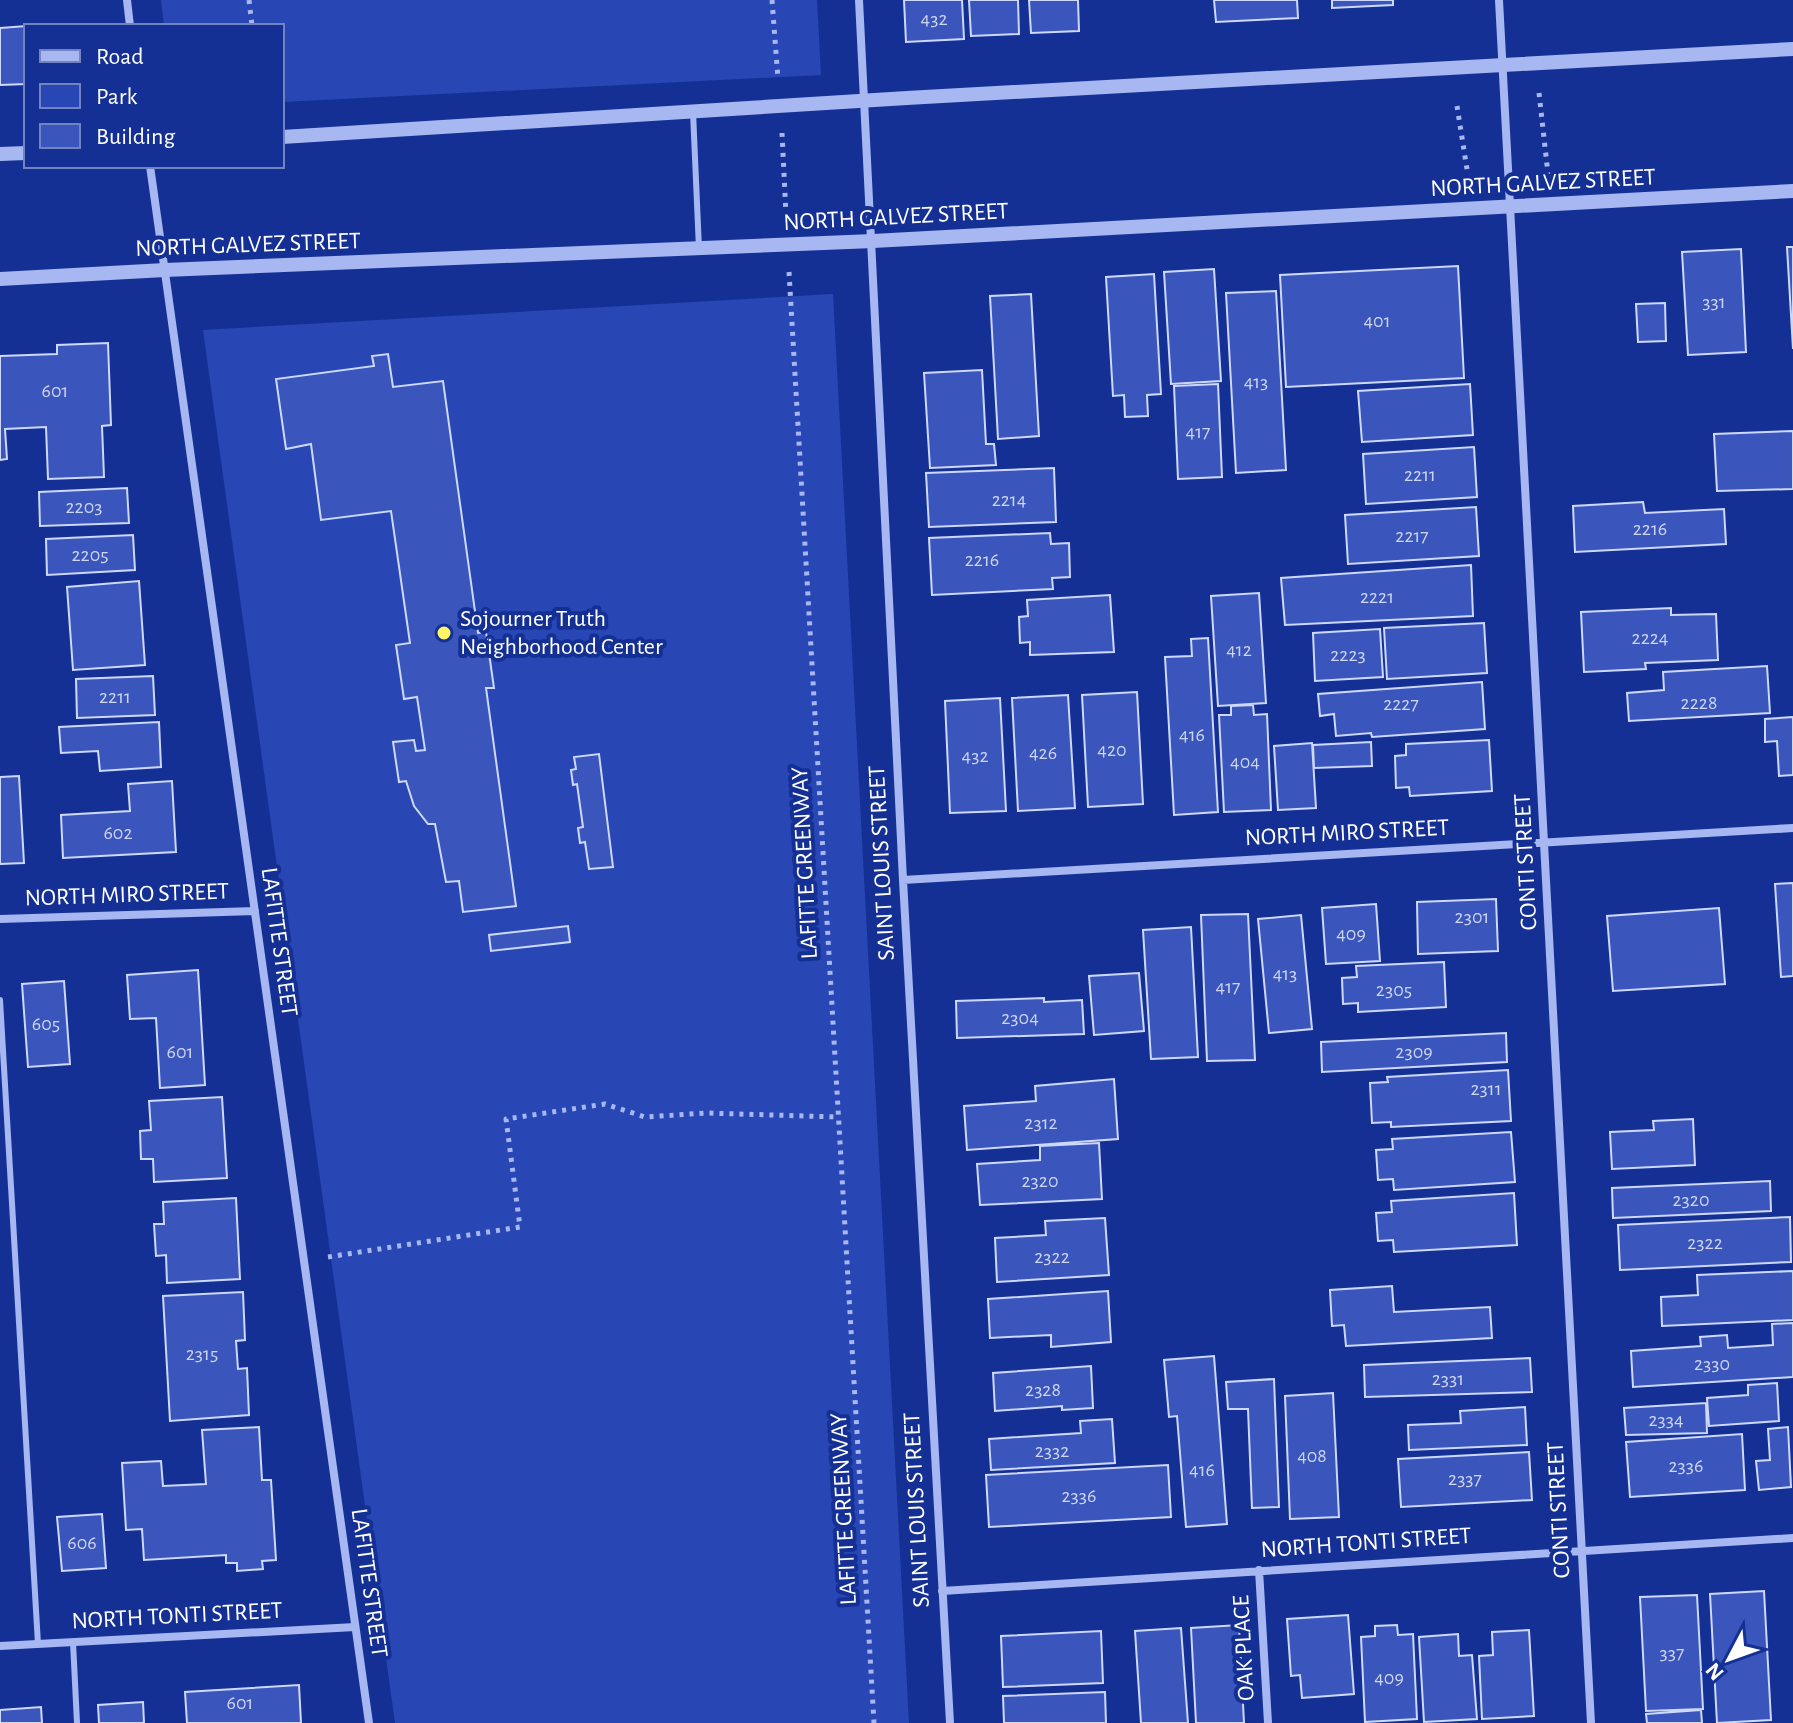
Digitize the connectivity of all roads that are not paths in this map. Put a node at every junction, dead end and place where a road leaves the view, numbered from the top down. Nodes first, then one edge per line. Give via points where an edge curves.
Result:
1 (127, 0) edge
2 (859, 0) edge
3 (1499, 0) edge
4 (130, 24) edge
5 (1793, 49) edge
6 (1502, 65) junction
7 (865, 101) junction
8 (693, 112) junction
9 (284, 137) edge
10 (24, 153) edge
11 (0, 154) edge
12 (150, 168) edge
13 (1793, 191) edge
14 (1510, 207) junction
15 (873, 241) junction
16 (699, 249) junction
17 (165, 270) junction
18 (0, 279) edge
19 (1793, 828) edge
20 (1545, 842) junction
21 (903, 880) junction
22 (255, 911) junction
23 (0, 919) edge
24 (0, 1000) edge
25 (1793, 1538) edge
26 (1581, 1549) junction
27 (1259, 1570) junction
28 (942, 1591) junction
29 (355, 1627) junction
30 (73, 1642) junction
31 (38, 1644) junction
32 (0, 1646) edge
33 (77, 1723) edge
34 (369, 1723) edge
35 (950, 1723) edge
36 (1268, 1723) edge
37 (1591, 1723) edge

1 - 4 street
2 - 7 street, SAINT LOUIS STREET
3 - 6 street, CONTI STREET
5 - 6 street
6 - 7 street
6 - 14 street, CONTI STREET
7 - 8 street
7 - 15 street, SAINT LOUIS STREET
8 - 9 street
8 - 16 lane
10 - 11 street
12 - 17 street, LAFITTE STREET
13 - 14 street, NORTH GALVEZ STREET
14 - 15 street, NORTH GALVEZ STREET
14 - 20 street, CONTI STREET
15 - 16 street, NORTH GALVEZ STREET
15 - 21 street, SAINT LOUIS STREET
16 - 17 street, NORTH GALVEZ STREET
17 - 18 street, NORTH GALVEZ STREET
17 - 22 street, LAFITTE STREET
19 - 20 street, NORTH MIRO STREET
20 - 21 street, NORTH MIRO STREET
20 - 26 street, CONTI STREET
21 - 28 street, SAINT LOUIS STREET
22 - 23 street, NORTH MIRO STREET
22 - 29 street, LAFITTE STREET
24 - 31 lane
25 - 26 street, NORTH TONTI STREET
26 - 27 street, NORTH TONTI STREET
26 - 37 street, CONTI STREET
27 - 28 street, NORTH TONTI STREET
27 - 36 street, OAK PLACE
28 - 35 street, SAINT LOUIS STREET
29 - 30 street, NORTH TONTI STREET
29 - 34 street, LAFITTE STREET
30 - 31 street, NORTH TONTI STREET
30 - 33 lane
31 - 32 street, NORTH TONTI STREET

